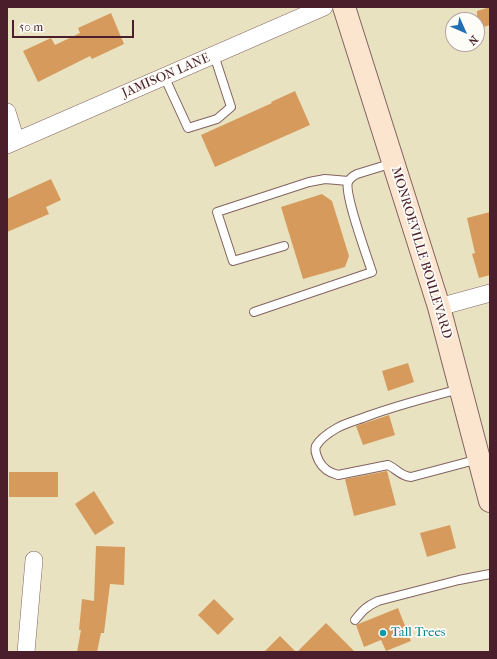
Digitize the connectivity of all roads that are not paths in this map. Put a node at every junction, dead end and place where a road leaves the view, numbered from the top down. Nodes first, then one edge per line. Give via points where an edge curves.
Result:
1 (324, 7) edge
2 (344, 7) edge
3 (214, 55) junction
4 (164, 76) junction
5 (7, 112) edge
6 (11, 143) edge
7 (394, 163) junction
8 (348, 181) junction
9 (284, 246) dead end
10 (490, 293) edge
11 (439, 307) junction
12 (254, 312) dead end
13 (460, 388) junction
14 (479, 459) junction
15 (490, 501) edge
16 (34, 560) dead end
17 (490, 574) edge
18 (355, 620) dead end
19 (26, 652) edge

1 - 3 street, JAMISON LANE
2 - 7 main road, MONROEVILLE BOULEVARD
3 - 4 street, JAMISON LANE
3 - 4 lane via 231,107 217,119 188,128
4 - 6 street, JAMISON LANE
5 - 6 street
7 - 8 lane via 357,174
7 - 11 main road, MONROEVILLE BOULEVARD
8 - 9 lane via 325,179 309,182 217,212 233,261
8 - 12 lane via 351,208 372,272
10 - 11 street
11 - 13 main road, MONROEVILLE BOULEVARD
13 - 14 main road, MONROEVILLE BOULEVARD
13 - 14 lane via 338,427 320,441 315,451 324,468 338,474 386,465 405,476 412,477
14 - 15 main road, MONROEVILLE BOULEVARD
16 - 19 street
17 - 18 lane via 378,601 369,605

